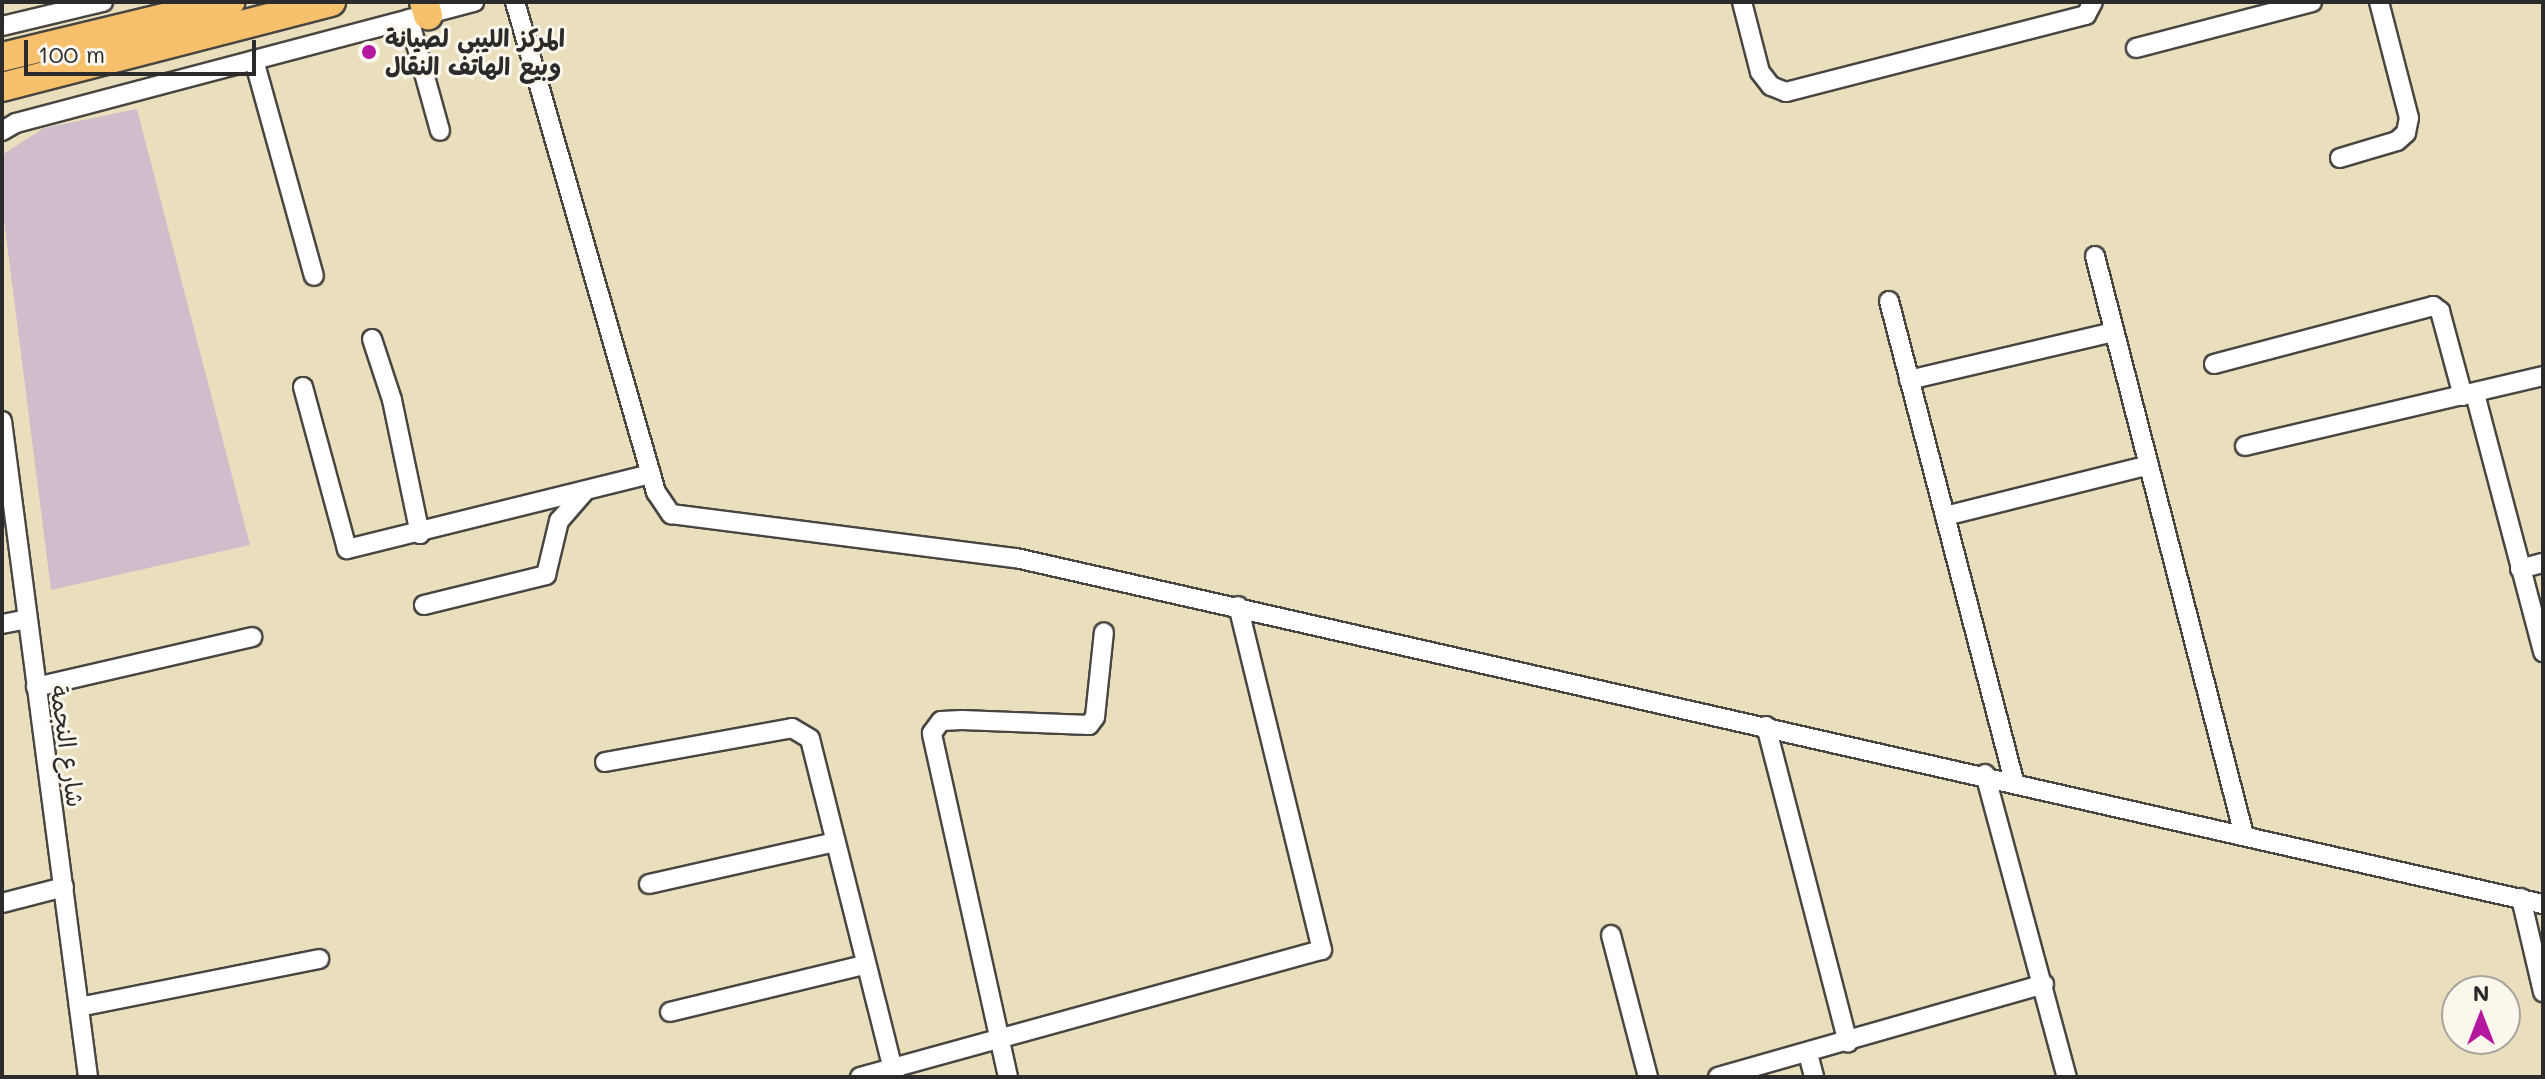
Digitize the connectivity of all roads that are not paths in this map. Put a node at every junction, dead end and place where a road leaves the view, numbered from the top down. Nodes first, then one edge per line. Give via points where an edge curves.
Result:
1 (14, 2) edge
2 (103, 2) edge
3 (230, 2) edge
4 (331, 2) edge
5 (474, 2) edge
6 (515, 2) edge
7 (1742, 2) edge
8 (2093, 2) edge
9 (2312, 2) edge
10 (2379, 2) edge
11 (160, 11) edge
12 (420, 12) edge
13 (10, 24) edge
14 (2136, 48) dead end
15 (2, 57) edge
16 (254, 60) junction
17 (2, 87) edge
18 (2, 131) edge
19 (440, 131) dead end
20 (2340, 158) dead end
21 (2095, 256) dead end
22 (314, 276) dead end
23 (1889, 301) dead end
24 (2114, 332) junction
25 (372, 339) dead end
26 (2214, 364) dead end
27 (2543, 376) edge
28 (1909, 380) junction
29 (303, 387) dead end
30 (2469, 395) junction
31 (2, 421) edge
32 (2245, 446) dead end
33 (2149, 465) junction
34 (651, 474) junction
35 (585, 491) junction
36 (1945, 516) junction
37 (420, 534) junction
38 (2543, 563) edge
39 (2520, 569) junction
40 (424, 605) dead end
41 (1238, 606) junction
42 (27, 619) junction
43 (2, 624) edge
44 (1104, 632) dead end
45 (252, 637) dead end
46 (2543, 652) edge
47 (36, 687) junction
48 (1766, 726) junction
49 (605, 762) dead end
50 (1985, 774) junction
51 (2014, 781) junction
52 (2244, 835) junction
53 (835, 842) junction
54 (649, 884) dead end
55 (64, 887) junction
56 (2521, 898) junction
57 (2, 903) edge
58 (2543, 904) edge
59 (1611, 935) dead end
60 (319, 959) dead end
61 (865, 965) junction
62 (2044, 984) junction
63 (2543, 992) edge
64 (79, 1007) junction
65 (670, 1012) dead end
66 (997, 1038) junction
67 (1848, 1043) junction
68 (1808, 1054) junction
69 (894, 1073) edge
70 (88, 1077) edge
71 (860, 1077) edge
72 (1008, 1077) edge
73 (1648, 1077) edge
74 (1718, 1077) edge
75 (1814, 1077) edge
76 (2067, 1077) edge

1 - 13 street
2 - 13 street
3 - 11 highway
4 - 17 highway
5 - 12 street
6 - 34 street
7 - 8 street via 1760,72 1771,86 1786,92 2086,15
9 - 14 street
10 - 20 street via 2409,118 2406,133 2397,141
11 - 15 highway
12 - 16 street
12 - 19 street
16 - 18 street
16 - 22 street
21 - 24 street
23 - 28 street
24 - 28 street
24 - 33 street
25 - 37 street via 392,400
26 - 30 street via 2433,306 2440,311
27 - 30 street
28 - 36 street
29 - 37 street via 345,546 364,549
30 - 32 street
30 - 39 street
31 - 42 street, شارع النجمة
33 - 36 street
33 - 52 street
34 - 35 street
34 - 41 street via 661,505 671,514 1016,558
35 - 37 street
35 - 40 street via 559,521 546,575
36 - 51 street
38 - 39 street
39 - 46 street
41 - 48 street
41 - 66 street via 1322,950
42 - 43 street
42 - 47 street, شارع النجمة
44 - 66 street via 1095,717 1089,725 941,721 932,733
45 - 47 street
47 - 55 street, شارع النجمة
48 - 50 street
48 - 67 street
49 - 53 street via 792,728 801,731 814,751
50 - 51 street
50 - 62 street
51 - 52 street
52 - 56 street
53 - 54 street
53 - 61 street
55 - 57 street
55 - 64 street, شارع النجمة
56 - 58 street
56 - 63 street
59 - 73 street
60 - 64 street
61 - 65 street
61 - 69 street
62 - 67 street
62 - 76 street
64 - 70 street, شارع النجمة
66 - 69 street
66 - 72 street
67 - 68 street
68 - 74 street
68 - 75 street
69 - 71 street

